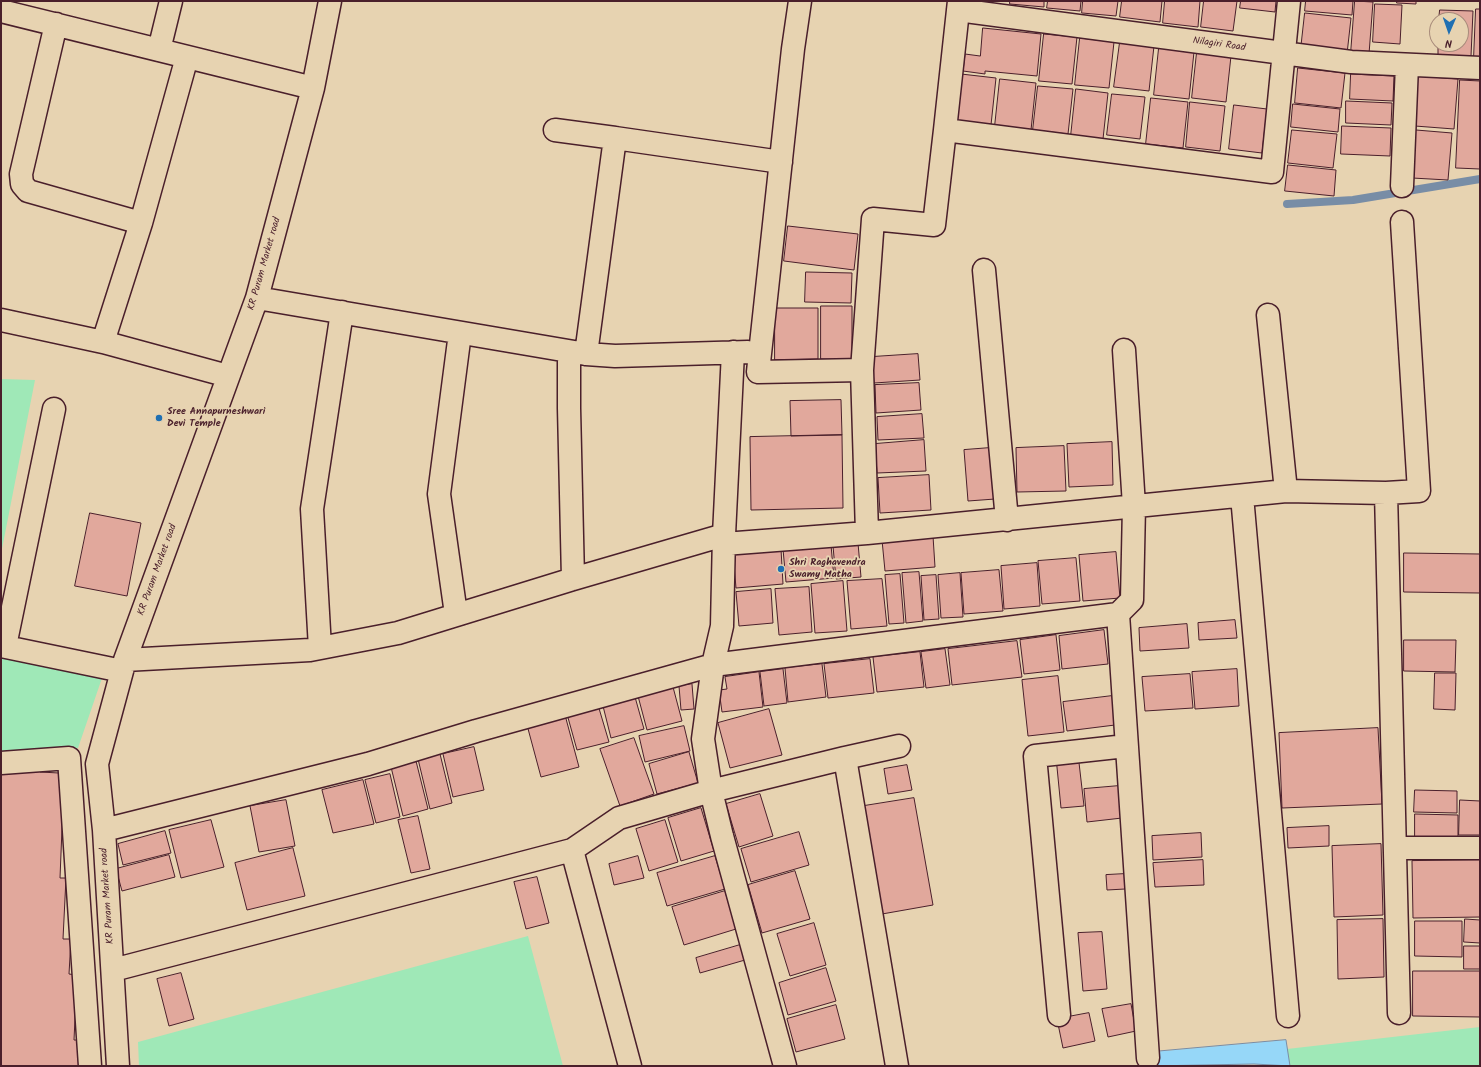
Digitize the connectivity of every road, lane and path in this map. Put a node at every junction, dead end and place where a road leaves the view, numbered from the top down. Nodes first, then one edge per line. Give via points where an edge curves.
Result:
1 (171, 1) edge
2 (330, 1) edge
3 (800, 1) edge
4 (1289, 1) edge
5 (959, 6) edge
6 (1, 11) edge
7 (56, 24) junction
8 (159, 50) junction
9 (1284, 54) junction
10 (187, 57) junction
11 (1407, 65) junction
12 (1480, 68) edge
13 (313, 88) junction
14 (555, 130) dead end
15 (945, 130) junction
16 (615, 138) junction
17 (781, 162) junction
18 (1402, 186) dead end
19 (1402, 222) dead end
20 (141, 223) junction
21 (984, 270) dead end
22 (257, 298) junction
23 (342, 312) junction
24 (1268, 315) dead end
25 (1, 320) edge
26 (460, 333) junction
27 (103, 342) junction
28 (1124, 350) dead end
29 (760, 351) junction
30 (733, 352) junction
31 (578, 353) junction
32 (862, 370) junction
33 (228, 376) junction
34 (54, 410) dead end
35 (1286, 491) junction
36 (1386, 494) junction
37 (1242, 496) junction
38 (1134, 506) junction
39 (1008, 520) junction
40 (867, 533) junction
41 (724, 540) junction
42 (573, 579) junction
43 (456, 614) junction
44 (1118, 614) junction
45 (3, 646) edge
46 (320, 648) junction
47 (713, 665) junction
48 (123, 666) junction
49 (899, 746) dead end
50 (1126, 746) junction
51 (845, 758) junction
52 (1, 763) edge
53 (711, 791) junction
54 (104, 830) junction
55 (1396, 848) junction
56 (1480, 848) edge
57 (572, 850) junction
58 (113, 970) junction
59 (1399, 1013) dead end
60 (1059, 1015) dead end
61 (1288, 1016) dead end
62 (1148, 1058) dead end
63 (90, 1066) edge
64 (118, 1066) edge
65 (630, 1066) edge
66 (785, 1066) edge
67 (897, 1066) edge

1 - 8 street
2 - 13 street, KR Puram Market road
3 - 17 street
4 - 9 street
5 - 9 street, Nilagiri Road
5 - 15 street
6 - 7 street
7 - 8 street
7 - 20 street via 21,174 22,184 28,191
8 - 10 street
9 - 11 street, Nilagiri Road via 1351,62
9 - 15 street via 1272,172
10 - 13 street
10 - 20 street
11 - 12 street, Nilagiri Road
11 - 18 street
13 - 22 street, KR Puram Market road
14 - 16 street
15 - 32 street via 934,225 873,219
16 - 17 street
16 - 31 street
17 - 29 street
19 - 36 street via 1419,491
20 - 27 street
21 - 39 street
22 - 23 street
22 - 33 street, KR Puram Market road
23 - 26 street
23 - 46 street via 312,509
24 - 35 street
25 - 27 street
26 - 31 street
26 - 43 street via 439,494
27 - 33 street
28 - 38 street
29 - 30 street
29 - 32 street via 758,372
30 - 31 street via 615,356
30 - 41 street
31 - 42 street via 569,408
32 - 40 street
33 - 48 street, KR Puram Market road
34 - 45 street
35 - 36 street
35 - 37 street
36 - 55 street
37 - 38 street
37 - 61 street
38 - 39 street
38 - 44 street via 1132,600
39 - 40 street
40 - 41 street
41 - 42 street
41 - 47 street via 722,626
42 - 43 street
43 - 46 street via 398,633
44 - 47 street
44 - 50 street
45 - 48 street
46 - 48 street via 221,655
47 - 53 street via 703,739
47 - 54 street via 368,764
48 - 54 street, KR Puram Market road via 97,764
49 - 51 street
50 - 60 street via 1035,756
50 - 62 street
51 - 53 street
51 - 67 street
52 - 63 street via 69,758
53 - 57 street via 619,818
53 - 66 street
54 - 58 street, KR Puram Market road
55 - 56 street
55 - 59 street
57 - 58 street
57 - 65 street
58 - 64 street, KR Puram Market road

